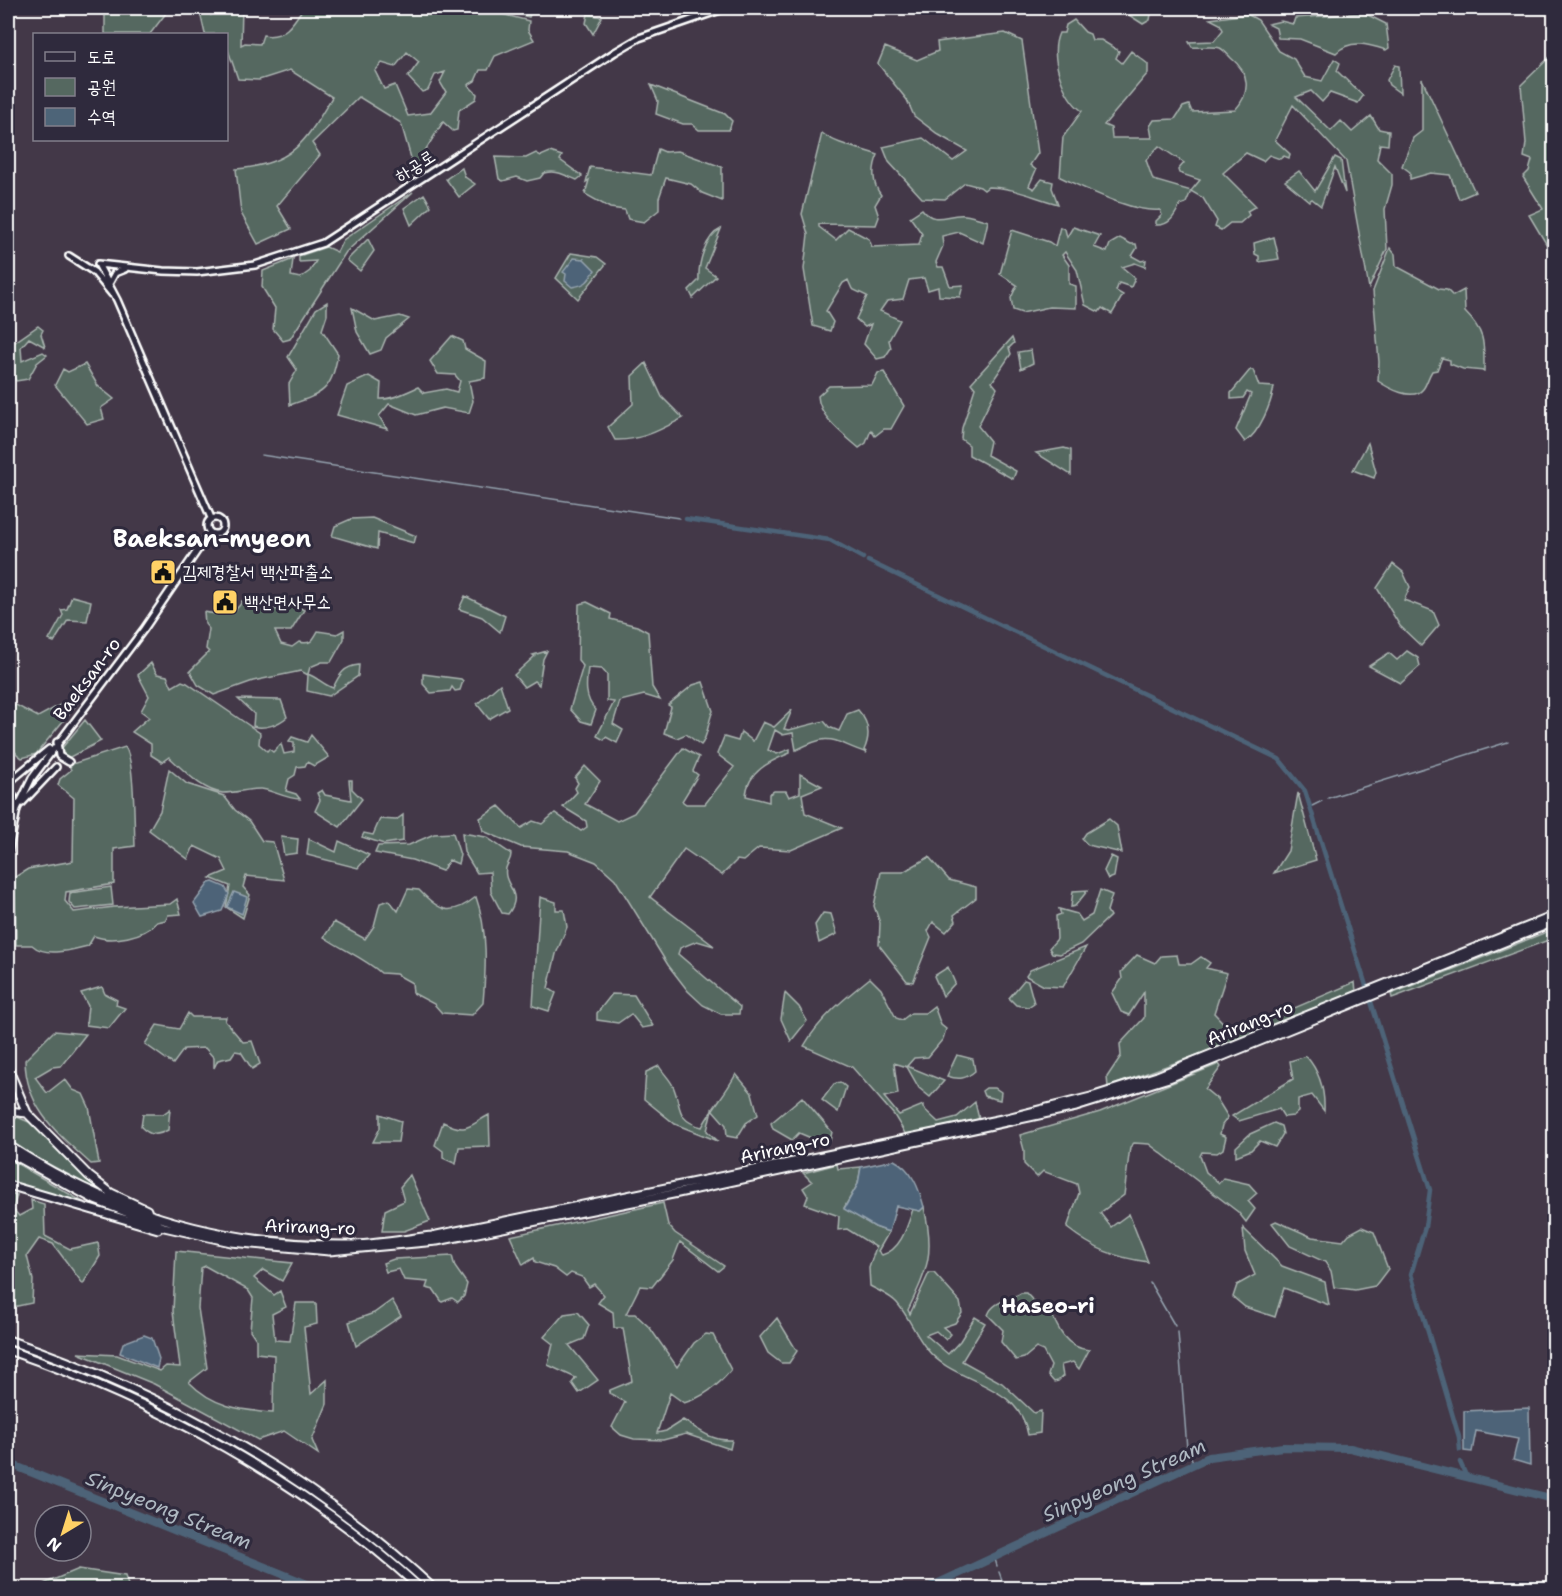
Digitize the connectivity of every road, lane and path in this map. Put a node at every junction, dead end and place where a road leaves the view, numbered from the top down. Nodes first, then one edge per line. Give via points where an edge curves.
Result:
1 (726, 8) edge
2 (69, 256) dead end
3 (127, 268) junction
4 (110, 282) junction
5 (117, 300) junction
6 (211, 518) junction
7 (210, 532) junction
8 (57, 742) junction
9 (69, 762) dead end
10 (56, 767) dead end
11 (8, 783) edge
12 (8, 792) edge
13 (17, 809) junction
14 (8, 854) edge
15 (1554, 916) edge
16 (1554, 922) edge
17 (1389, 986) junction
18 (1352, 1001) junction
19 (8, 1056) edge
20 (8, 1068) edge
21 (8, 1084) edge
22 (8, 1111) edge
23 (27, 1113) junction
24 (8, 1145) edge
25 (8, 1152) edge
26 (9, 1187) edge
27 (149, 1216) junction
28 (164, 1227) junction
29 (8, 1340) edge
30 (8, 1350) edge
31 (420, 1588) edge
32 (433, 1588) edge

1 - 3 main road, 하공로 via 639,38 323,243 255,265 197,272
2 - 5 main road via 94,272
3 - 4 main road via 115,273
3 - 4 main road, 하공로 via 98,264
4 - 5 main road
5 - 6 main road
6 - 7 main road via 207,525
6 - 7 main road via 220,519 224,526 218,534
7 - 8 main road, Baeksan-ro via 144,629
8 - 9 main road via 60,756
8 - 11 main road
8 - 13 main road, Baeksan-ro via 32,778
10 - 13 main road
12 - 13 main road
13 - 14 main road, Baeksan-ro
15 - 17 highway, Arirang-ro
16 - 17 highway, Arirang-ro
17 - 18 highway, Arirang-ro
18 - 27 highway, Arirang-ro via 1157,1076 1091,1097 1007,1118 432,1236 356,1245 298,1244 211,1232
18 - 28 highway, Arirang-ro via 1169,1078 1076,1107 437,1241 368,1249 284,1249
19 - 20 main road
20 - 21 main road
20 - 23 highway
22 - 23 highway
23 - 27 highway via 89,1176 111,1193 147,1210
24 - 27 highway, Arirang-ro via 95,1194
25 - 28 highway, Arirang-ro via 95,1200
26 - 28 highway via 159,1230
29 - 32 highway via 163,1403 243,1447 318,1496
30 - 31 highway via 123,1395 236,1453 305,1498

